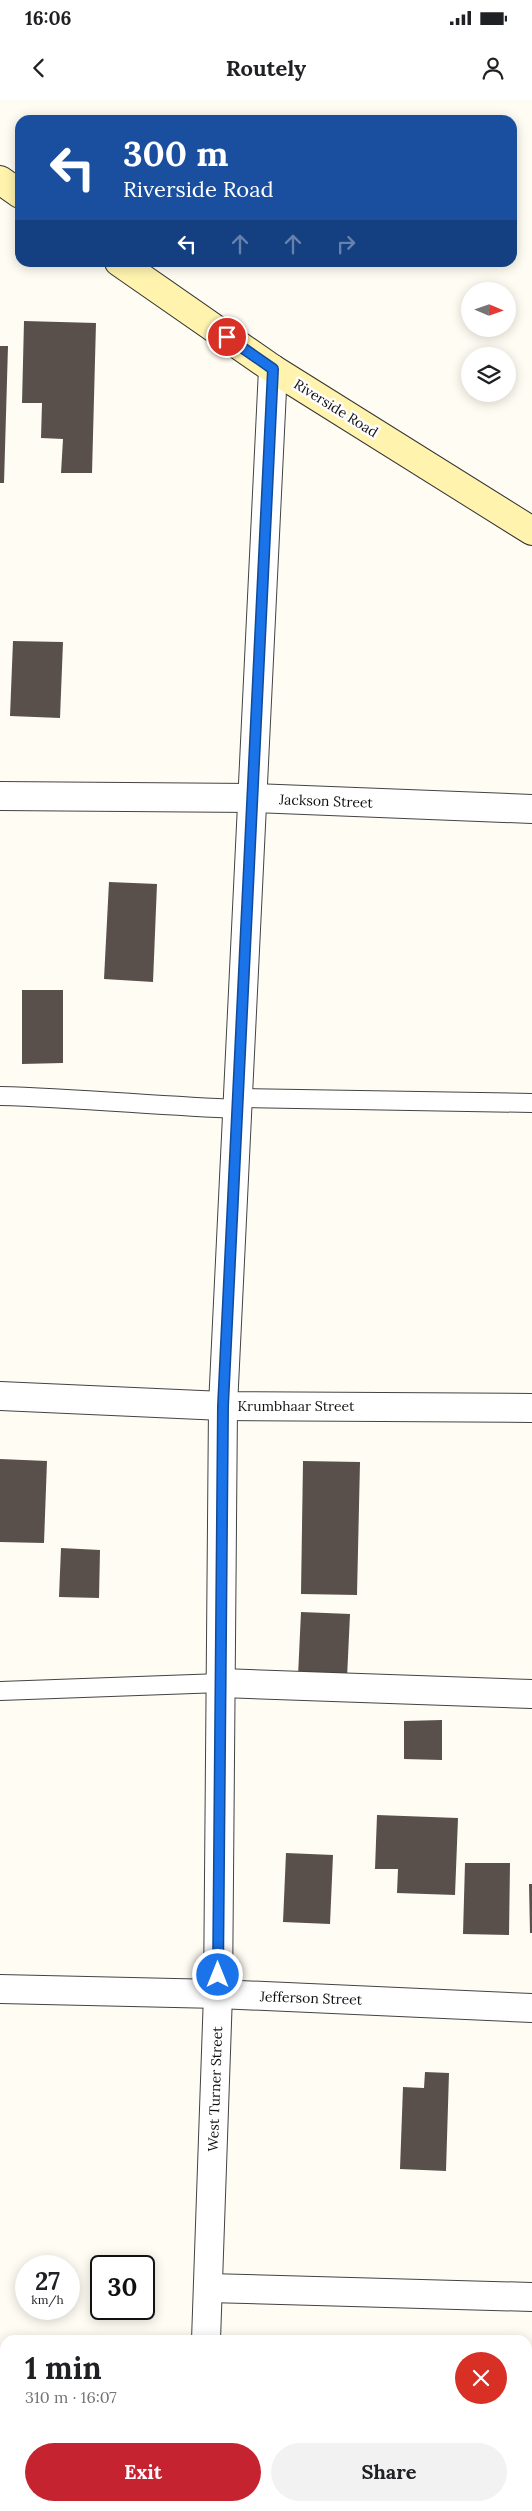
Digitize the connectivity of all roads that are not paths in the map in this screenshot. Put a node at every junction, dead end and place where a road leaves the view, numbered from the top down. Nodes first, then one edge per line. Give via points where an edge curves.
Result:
1 (0, 180) edge
2 (15, 190) edge
3 (126, 267) edge
4 (273, 369) junction
5 (532, 532) edge
6 (0, 796) edge
7 (252, 798) junction
8 (532, 809) edge
9 (0, 1096) edge
10 (532, 1103) edge
11 (237, 1104) junction
12 (0, 1396) edge
13 (223, 1406) junction
14 (532, 1408) edge
15 (221, 1684) junction
16 (0, 1691) edge
17 (532, 1694) edge
18 (0, 1989) edge
19 (218, 1994) junction
20 (532, 2008) edge
21 (208, 2288) junction
22 (532, 2297) edge
23 (206, 2335) edge

1 - 2 main road
3 - 4 main road, Riverside Road
4 - 5 main road, Riverside Road
4 - 7 street, West Turner Street
6 - 7 street, Jackson Street
7 - 8 street, Jackson Street
7 - 11 street, West Turner Street
9 - 11 lane
10 - 11 lane
11 - 13 street, West Turner Street
12 - 13 street, Krumbhaar Street
13 - 14 street, Krumbhaar Street
13 - 15 street, West Turner Street
15 - 16 lane
15 - 17 street
15 - 19 street, West Turner Street
18 - 19 street, Jefferson Street
19 - 20 street, Jefferson Street
19 - 21 street, West Turner Street
21 - 22 street
21 - 23 street, West Turner Street

